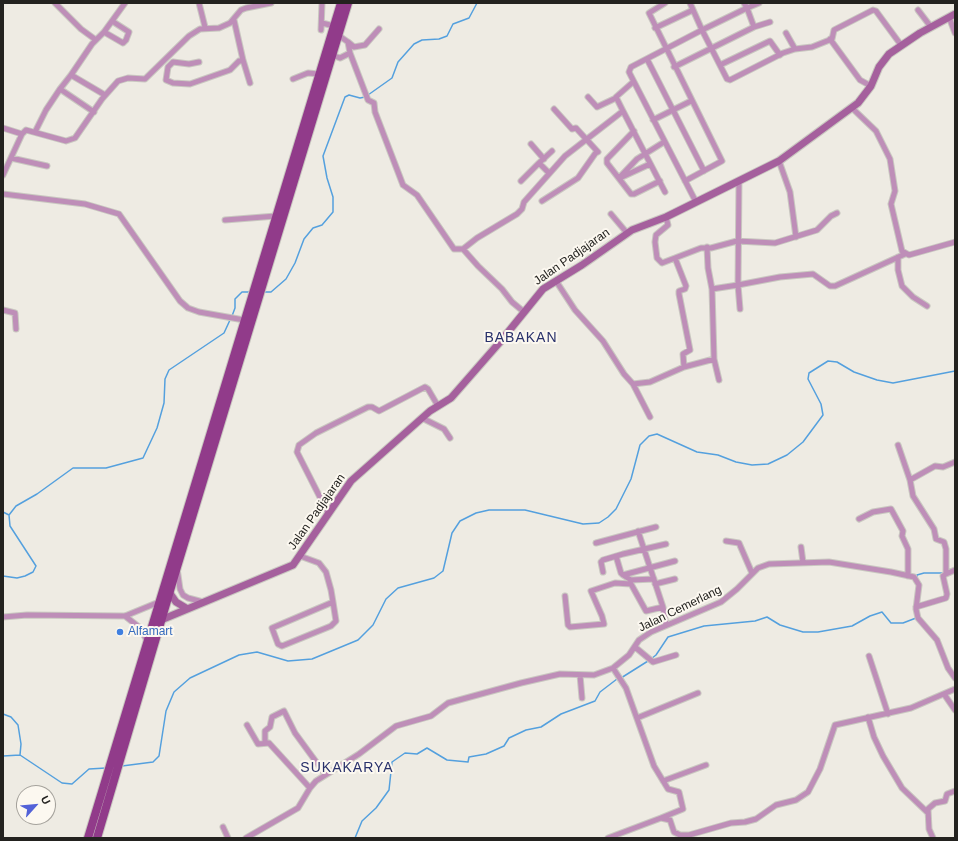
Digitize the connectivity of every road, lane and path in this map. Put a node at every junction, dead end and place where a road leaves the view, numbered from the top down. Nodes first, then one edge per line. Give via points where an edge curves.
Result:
1 (55, 3) edge
2 (125, 3) edge
3 (199, 3) edge
4 (271, 3) edge
5 (322, 3) edge
6 (341, 3) edge
7 (348, 3) edge
8 (665, 3) edge
9 (690, 3) edge
10 (744, 3) edge
11 (759, 3) edge
12 (246, 6) edge
13 (747, 8) junction
14 (693, 10) junction
15 (918, 10) dead end
16 (952, 16) edge
17 (234, 20) junction
18 (112, 21) junction
19 (770, 22) dead end
20 (322, 23) junction
21 (334, 26) junction
22 (205, 27) junction
23 (754, 27) junction
24 (931, 27) junction
25 (655, 28) junction
26 (379, 29) dead end
27 (321, 30) dead end
28 (702, 30) junction
29 (104, 32) junction
30 (786, 33) dead end
31 (955, 33) edge
32 (338, 35) junction
33 (830, 39) junction
34 (96, 40) junction
35 (348, 42) junction
36 (900, 45) junction
37 (666, 49) junction
38 (712, 49) junction
39 (795, 49) junction
40 (350, 53) junction
41 (332, 55) junction
42 (780, 55) junction
43 (243, 60) junction
44 (646, 60) junction
45 (199, 62) dead end
46 (720, 65) junction
47 (674, 67) junction
48 (319, 74) junction
49 (71, 75) junction
50 (293, 79) dead end
51 (633, 82) junction
52 (250, 83) dead end
53 (871, 86) junction
54 (60, 89) junction
55 (105, 95) junction
56 (588, 97) dead end
57 (616, 98) junction
58 (691, 100) junction
59 (852, 108) junction
60 (554, 109) dead end
61 (672, 110) junction
62 (623, 111) junction
63 (94, 112) junction
64 (653, 120) junction
65 (3, 128) edge
66 (634, 131) junction
67 (35, 132) junction
68 (22, 134) junction
69 (587, 140) junction
70 (664, 142) junction
71 (531, 144) dead end
72 (552, 151) dead end
73 (645, 153) junction
74 (11, 158) junction
75 (544, 159) junction
76 (779, 161) junction
77 (539, 163) junction
78 (650, 164) junction
79 (47, 166) dead end
80 (704, 172) junction
81 (549, 173) junction
82 (3, 175) edge
83 (619, 178) junction
84 (521, 181) dead end
85 (660, 181) junction
86 (685, 181) junction
87 (739, 181) junction
88 (665, 192) dead end
89 (3, 194) edge
90 (542, 201) dead end
91 (696, 202) junction
92 (837, 212) dead end
93 (611, 214) dead end
94 (276, 216) junction
95 (666, 217) junction
96 (225, 220) dead end
97 (627, 233) junction
98 (796, 237) junction
99 (737, 241) junction
100 (955, 242) edge
101 (707, 247) junction
102 (463, 249) junction
103 (905, 254) junction
104 (898, 257) junction
105 (675, 258) junction
106 (556, 281) junction
107 (738, 285) junction
108 (712, 289) junction
109 (927, 306) dead end
110 (740, 309) dead end
111 (3, 310) edge
112 (524, 312) junction
113 (244, 320) junction
114 (16, 329) dead end
115 (714, 359) junction
116 (684, 367) junction
117 (719, 380) dead end
118 (633, 384) junction
119 (438, 406) junction
120 (650, 417) dead end
121 (422, 418) junction
122 (450, 438) dead end
123 (898, 445) dead end
124 (955, 462) edge
125 (910, 480) junction
126 (328, 513) junction
127 (858, 519) dead end
128 (656, 527) dead end
129 (638, 531) junction
130 (182, 537) junction
131 (726, 541) dead end
132 (596, 543) dead end
133 (666, 544) dead end
134 (801, 547) dead end
135 (644, 548) junction
136 (300, 556) junction
137 (616, 556) junction
138 (675, 561) dead end
139 (803, 562) junction
140 (177, 567) junction
141 (649, 567) junction
142 (955, 570) edge
143 (603, 572) dead end
144 (752, 573) junction
145 (946, 574) junction
146 (623, 576) junction
147 (908, 576) junction
148 (675, 579) dead end
149 (655, 582) junction
150 (169, 592) junction
151 (565, 596) dead end
152 (159, 602) junction
153 (203, 602) junction
154 (333, 602) junction
155 (662, 607) junction
156 (916, 607) junction
157 (186, 608) junction
158 (125, 616) junction
159 (4, 617) edge
160 (161, 620) junction
161 (666, 626) junction
162 (148, 642) junction
163 (634, 647) junction
164 (676, 655) dead end
165 (869, 656) dead end
166 (613, 668) junction
167 (580, 675) junction
168 (955, 678) edge
169 (955, 689) edge
170 (698, 693) dead end
171 (944, 694) junction
172 (582, 698) dead end
173 (955, 710) edge
174 (888, 714) junction
175 (868, 717) junction
176 (637, 718) junction
177 (247, 725) dead end
178 (265, 743) junction
179 (121, 747) junction
180 (706, 765) dead end
181 (325, 774) junction
182 (110, 778) junction
183 (663, 781) junction
184 (310, 788) junction
185 (955, 791) edge
186 (927, 812) junction
187 (661, 818) junction
188 (223, 827) dead end
189 (88, 838) edge
190 (96, 838) edge
191 (228, 838) edge
192 (246, 838) edge
193 (608, 838) edge
194 (933, 838) edge

1 - 34 street
2 - 18 street
3 - 22 street
4 - 12 street
5 - 20 street
6 - 21 main road
7 - 32 main road
8 - 25 street via 649,13
9 - 14 street
10 - 13 street
11 - 13 street
12 - 17 street
13 - 23 street
13 - 28 street
14 - 25 street
14 - 28 street
15 - 24 street
16 - 24 street, Jalan Padjajaran
16 - 31 street
17 - 22 street via 229,25 219,28
17 - 43 street
18 - 29 street
18 - 29 street via 129,32 126,40 123,43
19 - 23 street
20 - 21 street
20 - 27 street
21 - 48 main road
22 - 55 street via 189,36 147,77 142,80 118,80
23 - 38 street
24 - 36 street, Jalan Padjajaran
25 - 37 street
26 - 35 street via 365,45 354,47
28 - 37 street
28 - 38 street
29 - 34 street
30 - 39 street
32 - 35 street
32 - 41 main road
33 - 36 street via 834,30 874,10
33 - 39 street via 812,47
33 - 53 street via 860,80
34 - 49 street
35 - 40 street
36 - 53 street, Jalan Padjajaran via 885,58
37 - 44 street
37 - 47 street
38 - 46 street
38 - 47 street
39 - 42 street
40 - 41 street via 342,57
40 - 102 street via 368,101 374,104 404,185 417,195 454,249
41 - 130 main road
42 - 46 street via 770,41
42 - 46 street via 730,80
43 - 45 street via 230,70 190,84 166,80 168,67 173,62
43 - 52 street
44 - 51 street via 630,69
44 - 61 street
47 - 58 street
48 - 50 street via 308,73
48 - 94 main road
49 - 54 street
49 - 55 street
51 - 57 street
51 - 64 street
53 - 59 street, Jalan Padjajaran
54 - 63 street
54 - 67 street
55 - 63 street
56 - 57 street via 597,107
57 - 62 street
58 - 61 street
58 - 80 street via 722,161
59 - 76 street, Jalan Padjajaran
59 - 103 street via 876,131 892,164 895,191 891,204
60 - 69 street via 572,129 576,128
61 - 64 street
61 - 80 street
62 - 66 street
62 - 69 street
63 - 67 street via 75,138 70,140
64 - 70 street
65 - 68 street
66 - 73 street
66 - 83 street via 606,161
67 - 68 street via 26,130
68 - 74 street
69 - 81 street via 565,156
69 - 90 street via 597,152 578,178
70 - 73 street
70 - 86 street
71 - 75 street
72 - 75 street
73 - 78 street
73 - 83 street
74 - 79 street
74 - 82 street
75 - 77 street
76 - 87 street, Jalan Padjajaran
76 - 98 street via 790,192
77 - 81 street
77 - 84 street
78 - 83 street
78 - 85 street
80 - 86 street
81 - 102 street via 517,214
83 - 85 street via 632,194
85 - 88 street
86 - 91 street
87 - 91 street, Jalan Padjajaran
87 - 99 street
89 - 113 street via 85,204 119,214 180,301 188,308
91 - 95 street, Jalan Padjajaran
92 - 98 street via 817,230
93 - 97 street
94 - 96 street
94 - 113 main road
95 - 97 street, Jalan Padjajaran
95 - 105 street via 668,225 656,235 655,249 657,258 662,263
97 - 106 street, Jalan Padjajaran
98 - 99 street via 775,243
99 - 101 street
99 - 107 street
100 - 103 street
101 - 105 street
101 - 108 street
102 - 112 street
103 - 104 street
104 - 107 street via 835,286 830,286 813,274
104 - 109 street via 902,286
105 - 116 street via 686,286 679,291 690,350 683,354
106 - 112 street, Jalan Padjajaran via 543,290
106 - 118 street via 575,310 603,341
107 - 108 street
107 - 110 street
108 - 115 street
111 - 114 street via 16,313
112 - 119 street, Jalan Padjajaran via 467,381 451,398
113 - 130 main road
115 - 116 street
115 - 117 street
116 - 118 street via 650,382
118 - 120 street
119 - 121 street, Jalan Padjajaran
119 - 126 street via 428,389 424,387 379,411 368,407 316,433 299,445 297,452
121 - 122 street via 444,429
121 - 126 street, Jalan Padjajaran via 351,481
123 - 125 street
124 - 125 street via 943,467 935,466
125 - 145 street via 913,496 934,529 936,539 943,541 945,545
126 - 136 street, Jalan Padjajaran
127 - 147 street via 879,510 891,509 903,531 902,536 908,549
128 - 129 street
129 - 132 street
129 - 135 street
130 - 140 main road
130 - 152 main road
131 - 144 street via 739,543
133 - 135 street
134 - 139 street
135 - 137 street
135 - 141 street
136 - 153 street, Jalan Padjajaran via 288,569
136 - 154 street via 324,566
137 - 143 street via 601,562
137 - 146 street
138 - 141 street
139 - 144 street, Jalan Cemerlang via 769,564
139 - 147 street, Jalan Cemerlang via 829,562
140 - 150 main road
140 - 153 street via 183,595
141 - 146 street
141 - 149 street
142 - 145 street
144 - 161 street, Jalan Cemerlang via 720,602
145 - 156 street via 943,576 946,598
146 - 149 street via 630,580
147 - 156 street via 918,582
148 - 149 street
149 - 155 street
150 - 157 street via 176,602
150 - 160 main road
151 - 155 street via 570,627 604,624 592,591 615,583 631,584 646,611
152 - 158 street
152 - 162 main road
153 - 157 street, Jalan Padjajaran
154 - 154 street via 336,621 334,624 282,646 278,644 272,628
155 - 161 street
156 - 168 street via 918,618 937,640 948,668
157 - 160 street, Jalan Padjajaran
158 - 159 street
158 - 162 street via 139,627
160 - 179 main road
161 - 163 street, Jalan Cemerlang via 639,640
162 - 179 main road
163 - 164 street via 653,662
163 - 166 street, Jalan Cemerlang via 629,655
165 - 174 street
166 - 167 street, Jalan Cemerlang via 600,673
166 - 176 street via 626,688
167 - 172 street
167 - 181 street, Jalan Cemerlang via 552,675 448,703 431,716 396,726
169 - 171 street
170 - 176 street
171 - 173 street
171 - 174 street via 911,708
174 - 175 street
175 - 186 street via 883,756 902,788
175 - 187 street via 834,726 815,781 801,798 776,805 752,820 689,834 676,834 670,820
176 - 183 street via 650,755
177 - 178 street via 258,744
178 - 181 street via 265,731 270,727 272,717 284,711 295,733
178 - 184 street via 270,743
179 - 182 main road
180 - 183 street
181 - 184 street, Jalan Cemerlang
182 - 189 main road
182 - 190 main road
183 - 187 street via 668,789 679,792 683,808
184 - 192 street, Jalan Cemerlang via 298,808
185 - 186 street via 947,794 945,801 932,804
186 - 194 street
187 - 193 street
188 - 191 street

